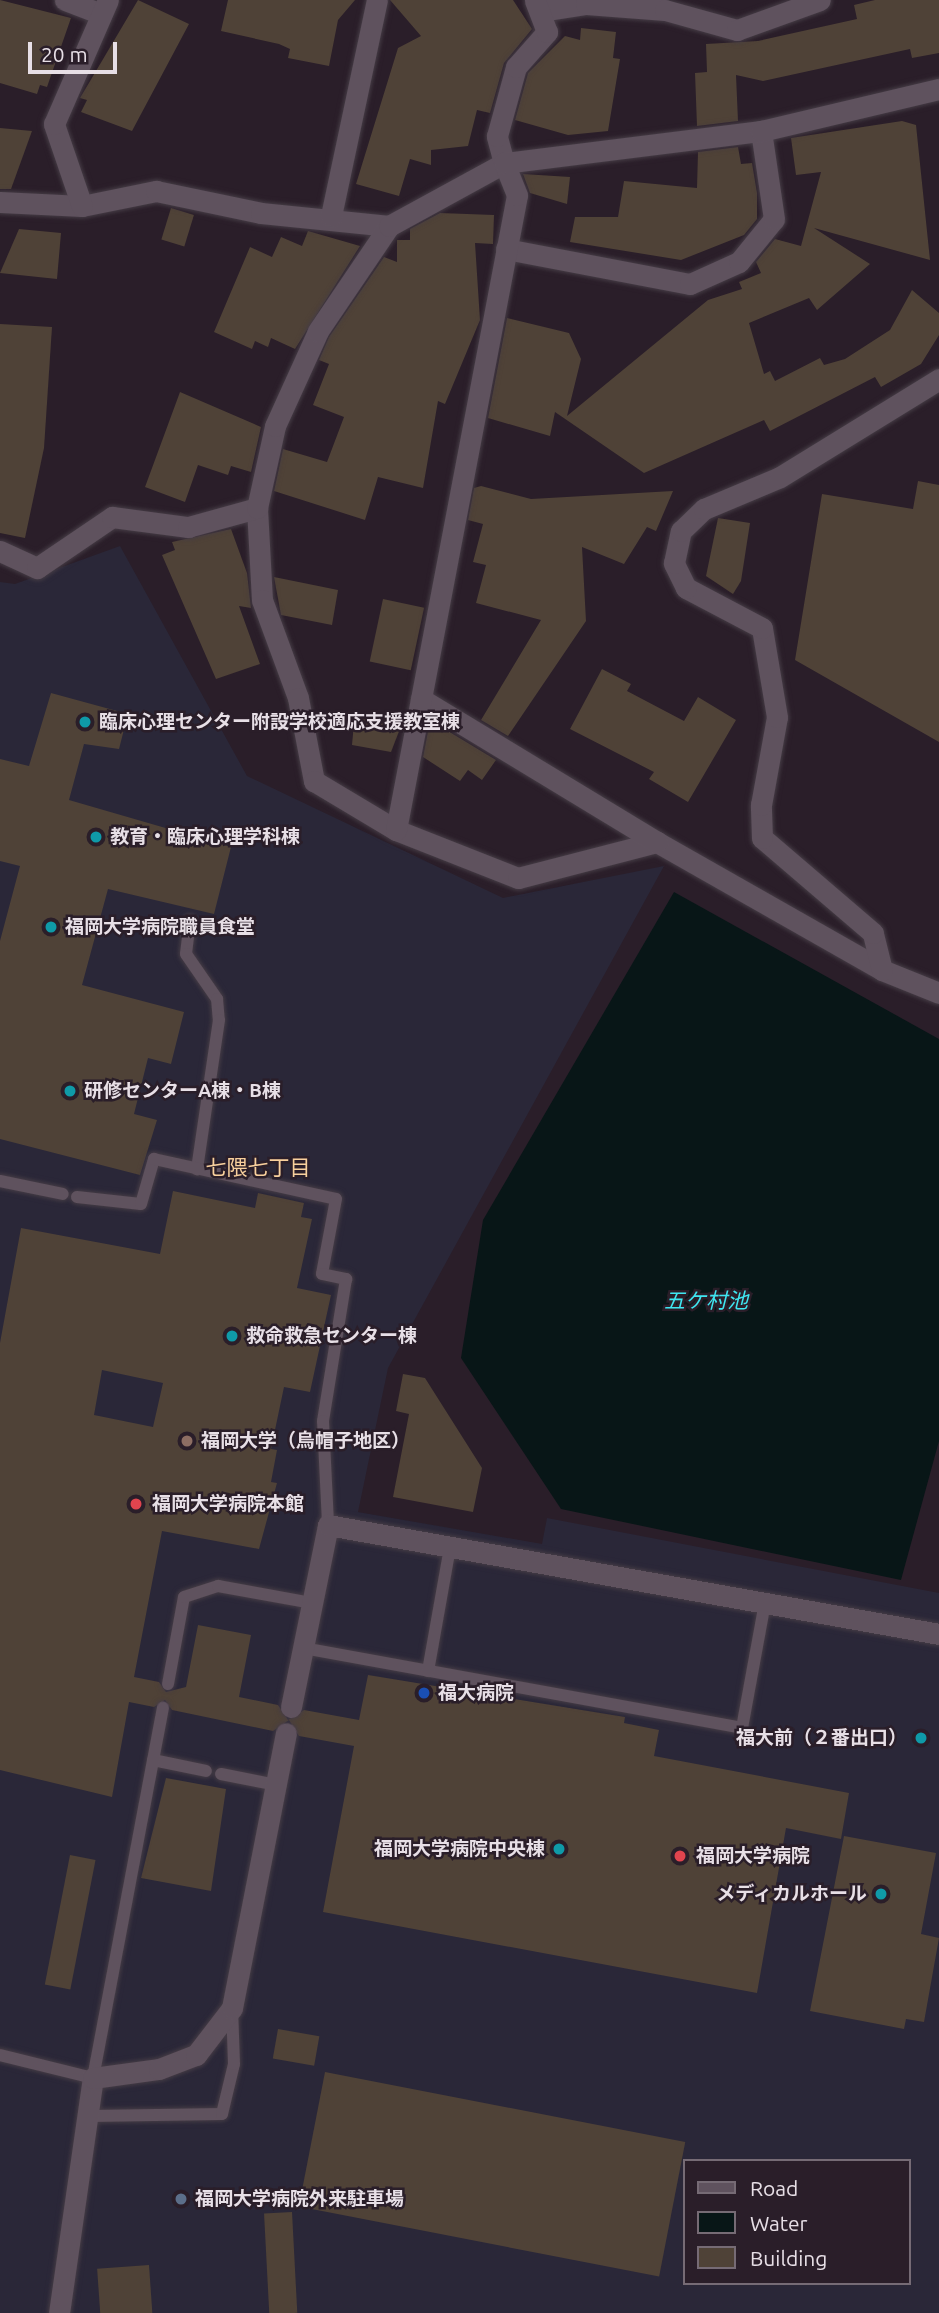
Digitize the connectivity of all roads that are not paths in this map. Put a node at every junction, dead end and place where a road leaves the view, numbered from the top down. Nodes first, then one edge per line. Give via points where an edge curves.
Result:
1 (65, 0) edge
2 (377, 0) edge
3 (820, 0) edge
4 (538, 5) edge
5 (105, 7) edge
6 (939, 89) edge
7 (761, 131) junction
8 (504, 163) junction
9 (0, 202) edge
10 (82, 206) junction
11 (331, 216) junction
12 (389, 226) junction
13 (506, 249) junction
14 (939, 379) edge
15 (257, 508) junction
16 (0, 551) edge
17 (421, 699) junction
18 (396, 831) junction
19 (657, 842) junction
20 (190, 921) dead end
21 (882, 970) junction
22 (939, 993) edge
23 (197, 1169) junction
24 (0, 1181) edge
25 (63, 1195) dead end
26 (77, 1197) dead end
27 (327, 1525) junction
28 (450, 1547) junction
29 (765, 1602) junction
30 (312, 1603) junction
31 (939, 1634) edge
32 (303, 1648) junction
33 (428, 1671) junction
34 (168, 1684) dead end
35 (291, 1707) dead end
36 (163, 1709) dead end
37 (286, 1733) dead end
38 (153, 1760) junction
39 (205, 1771) dead end
40 (221, 1774) dead end
41 (276, 1785) junction
42 (232, 2008) junction
43 (0, 2055) edge
44 (93, 2078) junction
45 (90, 2116) junction
46 (59, 2313) edge

1 - 5 street
2 - 11 street
3 - 4 street via 737,30 665,10
4 - 8 street via 547,32 516,67 497,136
5 - 10 street via 54,124
6 - 7 street
7 - 8 street
7 - 13 street via 774,219 739,261 690,284
8 - 12 street
8 - 13 street via 516,195
9 - 10 street
10 - 11 street via 156,191 261,213
11 - 12 street
12 - 15 street via 318,331 275,426
13 - 17 street
14 - 21 street via 780,477 704,509 681,531 674,563 686,588 762,628 777,717 761,805 762,838 873,933
15 - 16 street via 188,527 112,517 37,568
15 - 18 street via 262,600 298,698 314,781
17 - 18 street
17 - 19 street
18 - 19 street via 518,878
19 - 21 street
20 - 23 lane via 186,954 217,999 219,1020
21 - 22 street
23 - 26 lane via 154,1158 141,1204
23 - 27 lane via 336,1199 322,1274 346,1279 323,1421
24 - 25 lane
27 - 28 street
27 - 30 street
28 - 29 street
28 - 33 lane
29 - 31 street
29 - 33 lane via 742,1728
30 - 32 street
30 - 34 lane via 218,1586 184,1597
32 - 33 lane
32 - 35 street
36 - 38 lane
37 - 41 street
38 - 39 lane
38 - 44 lane
40 - 41 lane
41 - 42 street
42 - 44 street via 196,2055 159,2069
42 - 45 lane via 234,2064 222,2114
43 - 44 lane
44 - 45 street
45 - 46 street

